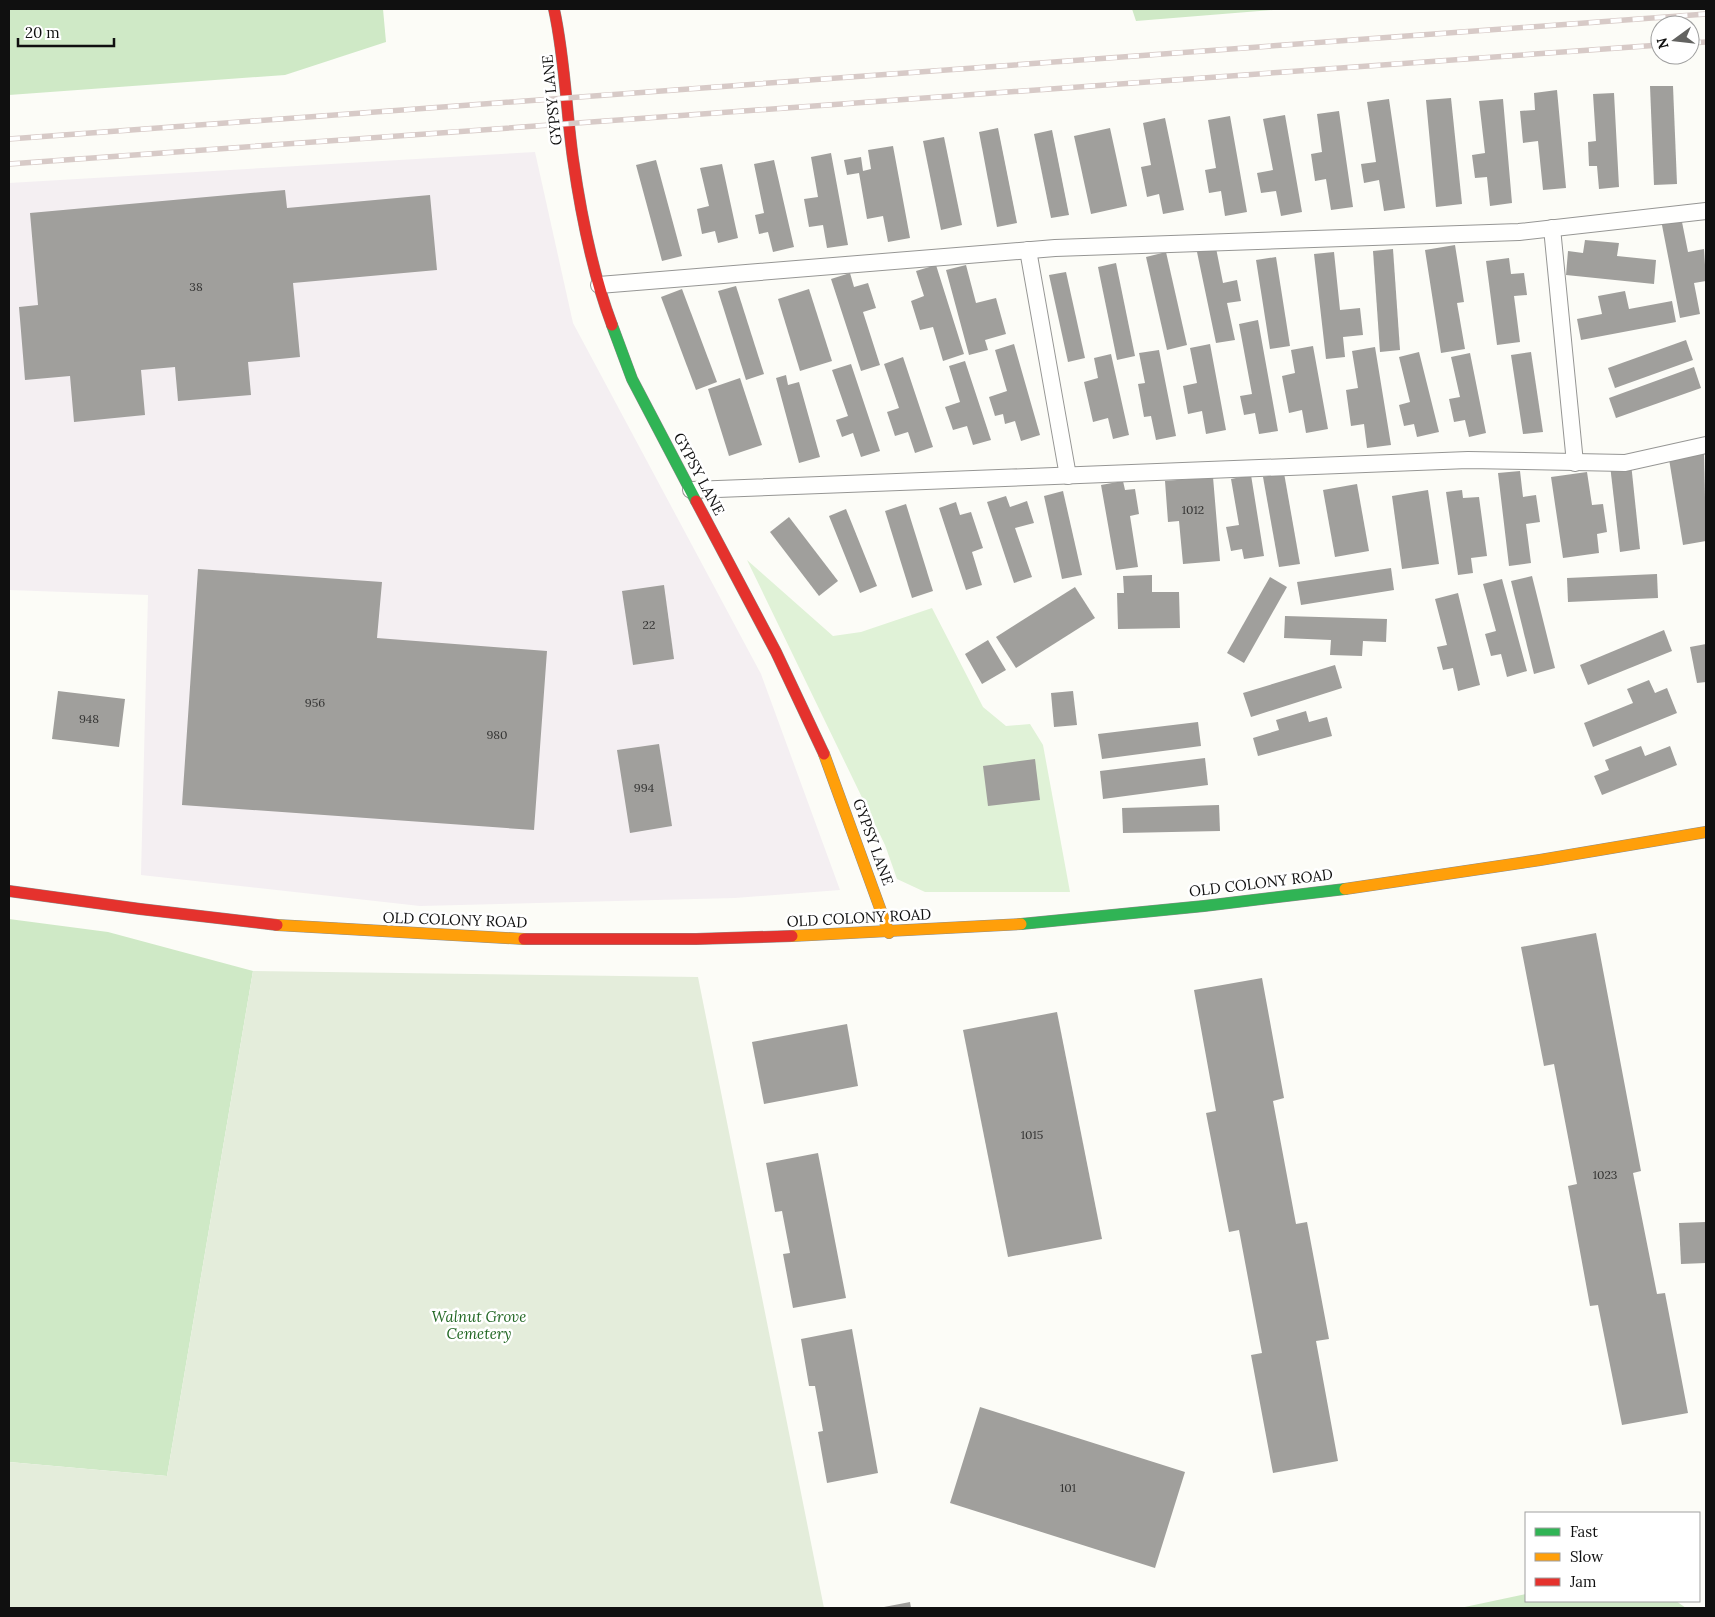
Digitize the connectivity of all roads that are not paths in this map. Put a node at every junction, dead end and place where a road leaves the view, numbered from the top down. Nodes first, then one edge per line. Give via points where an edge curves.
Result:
1 (554, 9) edge
2 (1706, 211) edge
3 (1552, 228) junction
4 (1028, 250) junction
5 (599, 285) junction
6 (1706, 445) edge
7 (1575, 463) junction
8 (1068, 476) junction
9 (691, 490) junction
10 (1706, 832) edge
11 (9, 891) edge
12 (889, 933) junction

1 - 5 main road, GYPSY LANE via 560,36 573,159 585,230
2 - 3 lane
3 - 4 lane via 1519,232
3 - 7 lane
4 - 5 lane
4 - 8 lane
5 - 9 main road, GYPSY LANE via 632,379
6 - 7 lane via 1625,463
7 - 8 lane via 1468,460
8 - 9 lane
9 - 12 main road, GYPSY LANE via 820,744
10 - 12 main road, OLD COLONY ROAD via 1278,897 1146,912
11 - 12 main road, OLD COLONY ROAD via 128,908 368,932 641,939

